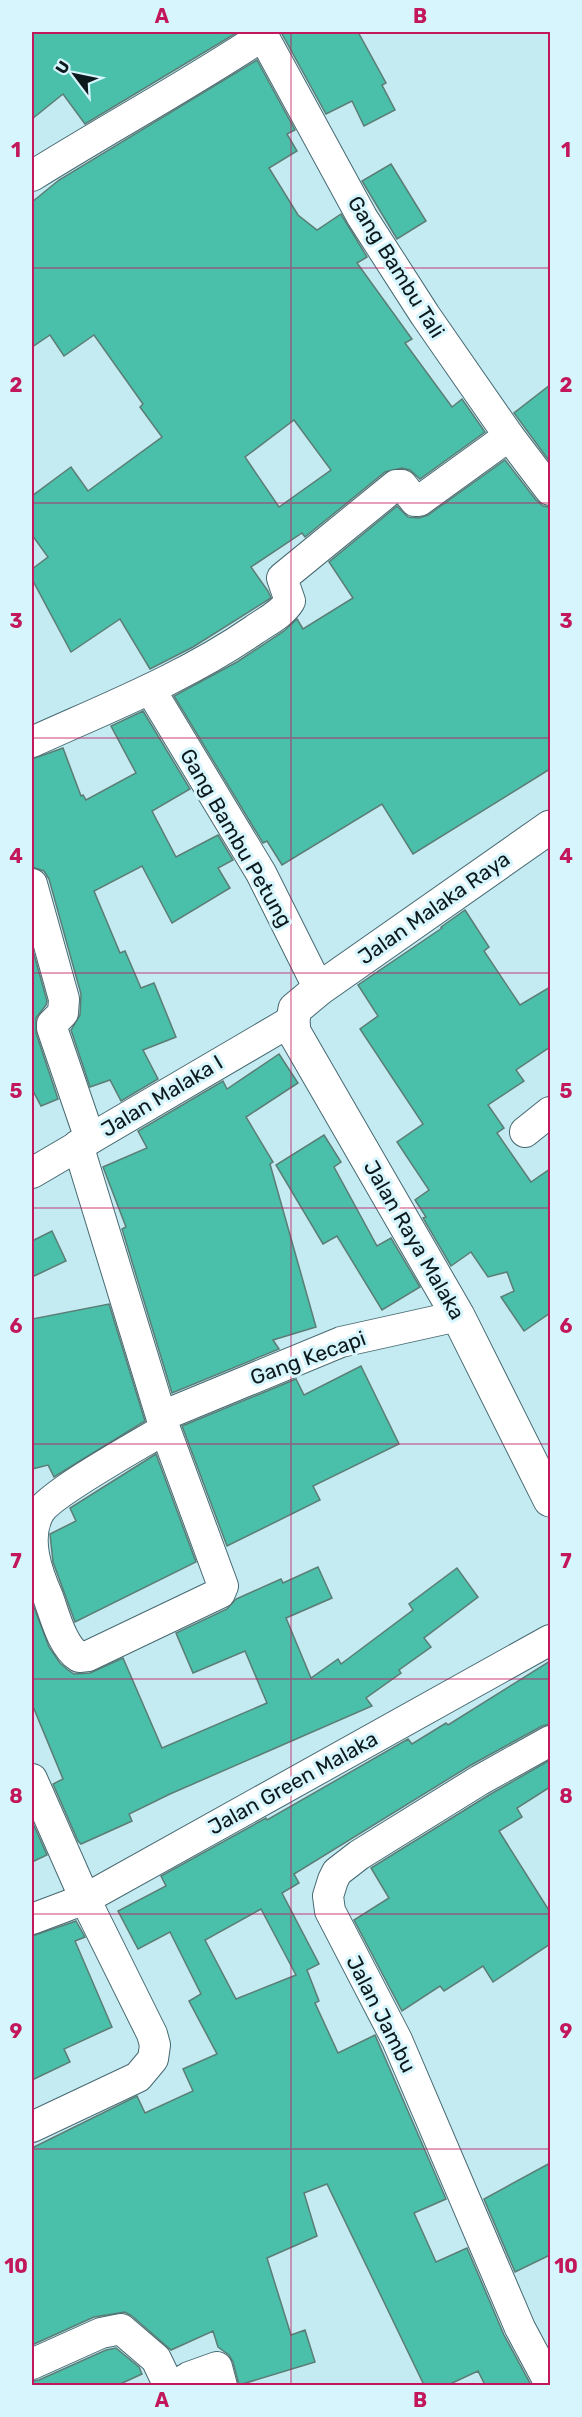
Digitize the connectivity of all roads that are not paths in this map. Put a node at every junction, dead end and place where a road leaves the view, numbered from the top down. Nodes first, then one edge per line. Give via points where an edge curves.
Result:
1 (263, 33) edge
2 (32, 176) edge
3 (508, 436) junction
4 (550, 490) edge
5 (150, 689) junction
6 (32, 742) edge
7 (550, 827) edge
8 (32, 884) edge
9 (318, 989) junction
10 (293, 1020) junction
11 (550, 1112) edge
12 (525, 1132) dead end
13 (84, 1142) junction
14 (32, 1173) edge
15 (458, 1316) junction
16 (164, 1422) junction
17 (550, 1500) edge
18 (550, 1640) edge
19 (550, 1741) edge
20 (32, 1779) edge
21 (85, 1899) junction
22 (32, 1919) edge
23 (32, 2127) edge
24 (32, 2364) edge
25 (550, 2384) edge
26 (169, 2385) edge
27 (174, 2385) edge
28 (222, 2385) edge

1 - 2 street via 201,76
1 - 3 street, Gang Bambu Tali via 362,217
3 - 4 street, Gang Bambu Tali
3 - 5 street via 419,501 402,485 396,485 282,578 290,601 282,611 220,654
5 - 6 street
5 - 9 street, Gang Bambu Petung via 261,873
7 - 9 street, Jalan Malaka Raya
8 - 13 street via 64,999 63,1012 52,1028
9 - 10 street via 295,1009
10 - 13 street, Jalan Malaka I
10 - 15 street, Jalan Raya Malaka via 294,1032
11 - 12 street
13 - 14 street, Jalan Malaka I
13 - 16 street
15 - 16 street, Gang Kecapi via 341,1342
15 - 17 street, Jalan Raya Malaka
16 - 16 street, Gang Kecapi via 222,1590 80,1657 69,1647 37,1572 33,1542 36,1521 44,1506
18 - 21 street, Jalan Green Malaka
19 - 25 street, Jalan Jambu via 359,1855 337,1872 328,1896 330,1911 397,2040 520,2328
20 - 21 street
21 - 22 street, Jalan Green Malaka
21 - 23 street via 152,2034 153,2059 138,2077
24 - 26 street via 101,2333 121,2329 156,2359
27 - 28 street via 217,2367

